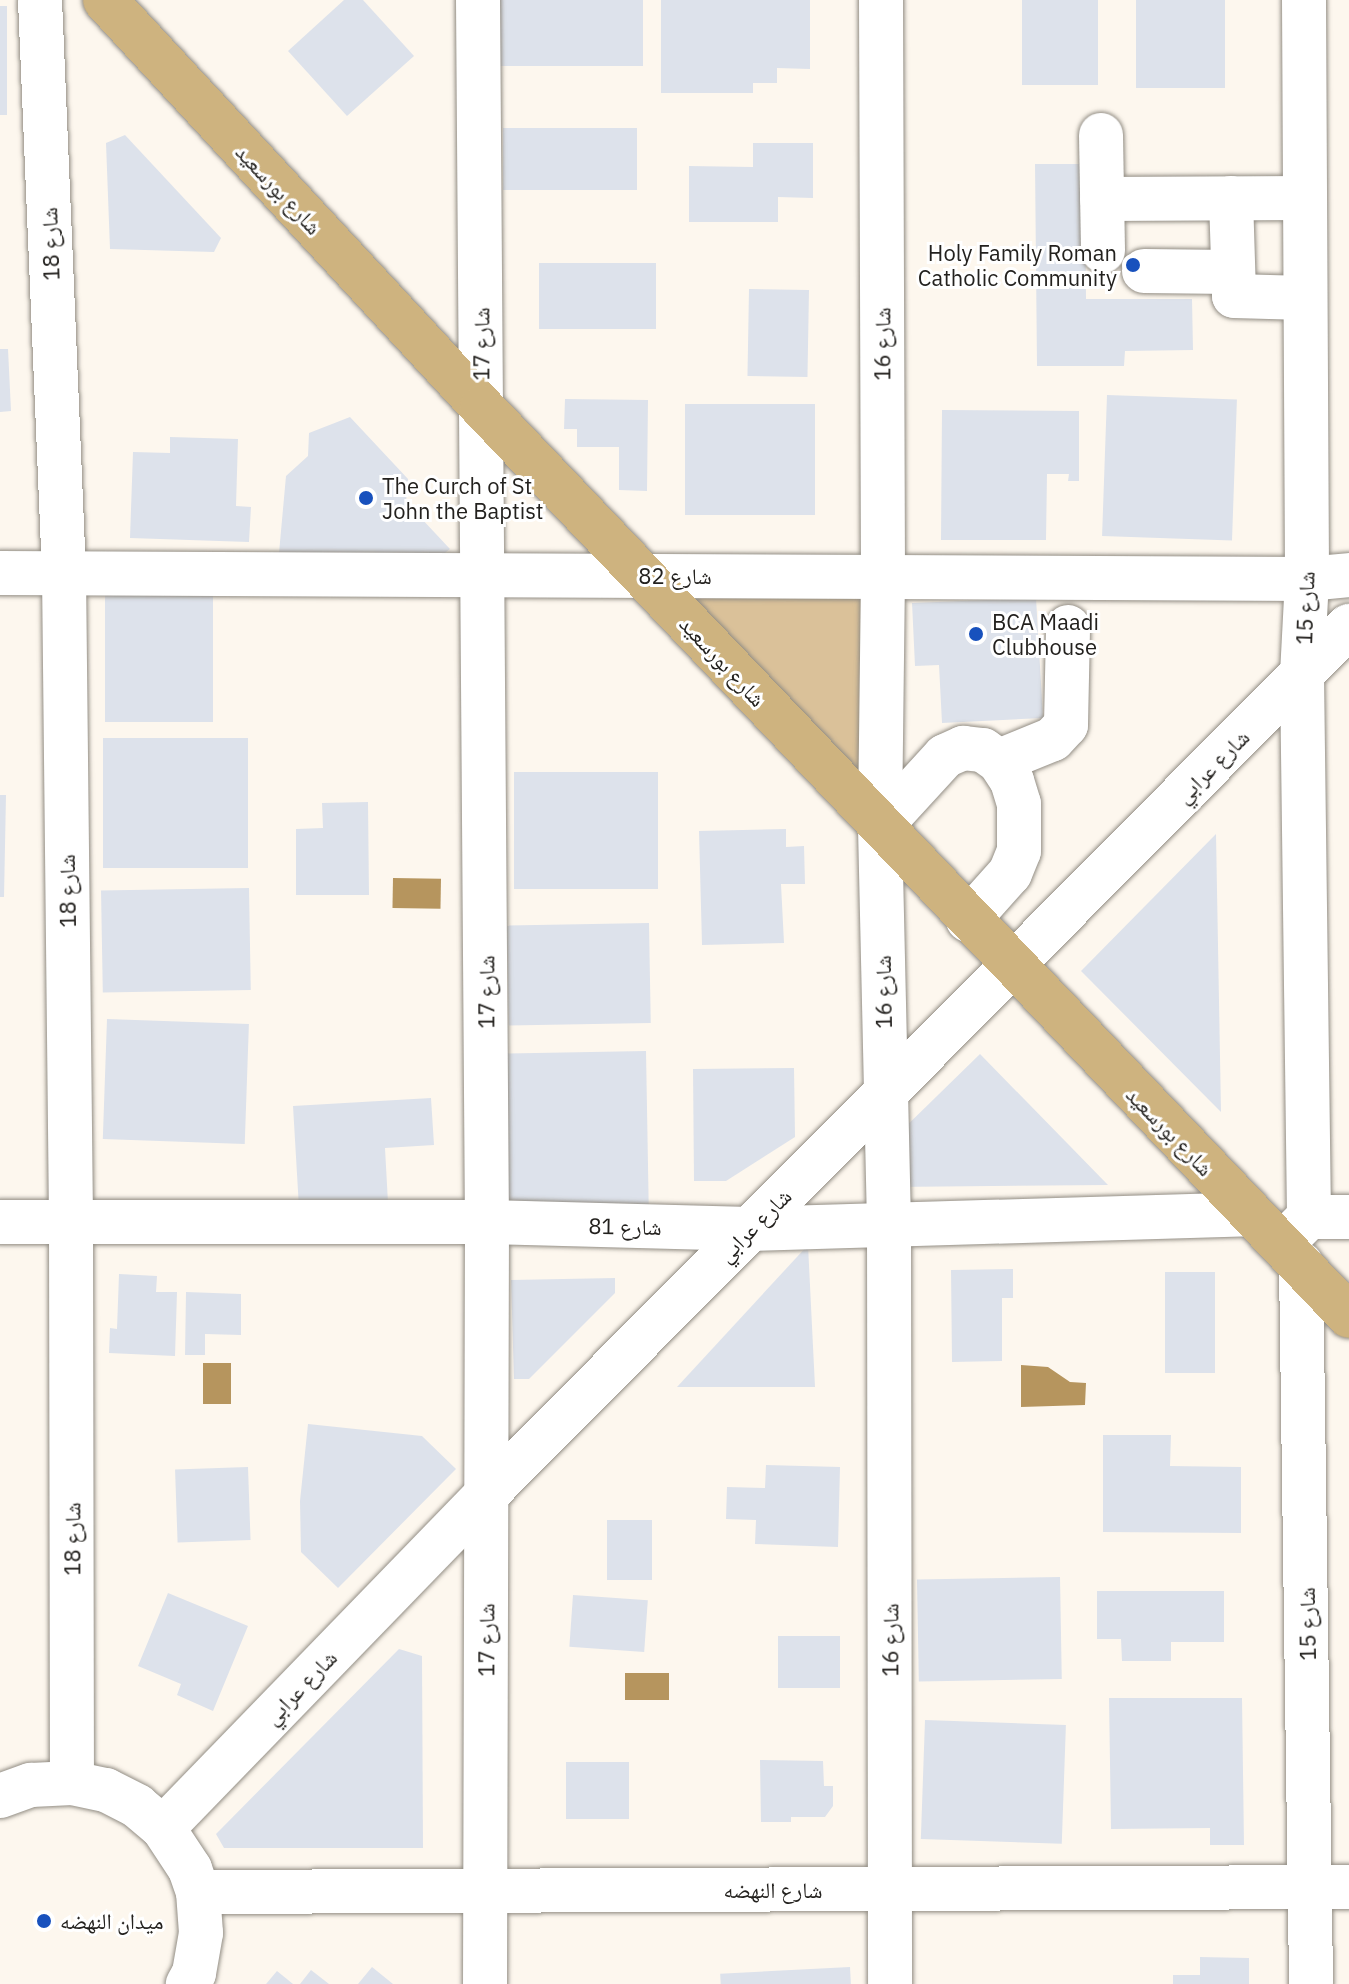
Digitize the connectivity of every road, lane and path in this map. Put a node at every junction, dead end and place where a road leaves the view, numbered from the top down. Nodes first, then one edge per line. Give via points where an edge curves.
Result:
1 (40, 0) edge
2 (105, 0) edge
3 (478, 0) edge
4 (881, 0) edge
5 (1304, 0) edge
6 (1101, 135) dead end
7 (1231, 198) junction
8 (1305, 198) junction
9 (1102, 199) junction
10 (1103, 251) dead end
11 (1144, 271) dead end
12 (1232, 272) junction
13 (1305, 298) junction
14 (482, 407) junction
15 (0, 573) edge
16 (64, 573) junction
17 (482, 575) junction
18 (643, 576) junction
19 (883, 576) junction
20 (1328, 577) edge
21 (1349, 626) edge
22 (1068, 627) dead end
23 (1302, 675) junction
24 (999, 761) junction
25 (880, 827) junction
26 (968, 920) junction
27 (1013, 967) junction
28 (886, 1095) junction
29 (1249, 1214) junction
30 (0, 1222) edge
31 (71, 1222) junction
32 (487, 1222) junction
33 (889, 1222) junction
34 (750, 1229) junction
35 (1310, 1235) edge
36 (1349, 1316) edge
37 (486, 1495) junction
38 (72, 1783) junction
39 (0, 1796) edge
40 (163, 1828) junction
41 (1330, 1887) edge
42 (890, 1889) junction
43 (198, 1892) junction
44 (486, 1892) junction
45 (188, 1984) edge
46 (485, 1984) edge
47 (890, 1984) edge
48 (1311, 1984) edge

1 - 16 street, شارع 18
2 - 14 main road, شارع بورسعيد
3 - 14 street, شارع 17
4 - 19 street, شارع 16
5 - 8 street, شارع 15
6 - 9 street
7 - 8 street
7 - 9 street
7 - 12 street
8 - 13 street, شارع 15
9 - 10 street
11 - 12 street
12 - 13 street via 1238,298
13 - 20 street, شارع 15
14 - 17 street, شارع 17
14 - 18 main road, شارع بورسعيد
15 - 16 street, شارع 82
16 - 17 street, شارع 82
16 - 31 street, شارع 18
17 - 18 street, شارع 82
17 - 32 street, شارع 17
18 - 19 street, شارع 82
18 - 25 main road, شارع بورسعيد
19 - 20 street, شارع 82
19 - 25 street, شارع 16
20 - 23 street, شارع 15
21 - 23 street, شارع عرابي
22 - 24 street via 1066,725 1053,739
23 - 27 street, شارع عرابي
23 - 35 street, شارع 15
24 - 25 street via 983,750 963,748 945,756
24 - 26 street via 1019,804 1019,851 1010,873
25 - 26 main road, شارع بورسعيد
25 - 28 street, شارع 16
26 - 27 main road, شارع بورسعيد
27 - 28 street, شارع عرابي
27 - 29 main road, شارع بورسعيد
28 - 33 street, شارع 16
28 - 34 street, شارع عرابي
29 - 33 street, شارع 81
29 - 35 main road, شارع بورسعيد
30 - 31 street, شارع 81
31 - 32 street, شارع 81
31 - 38 street, شارع 18
32 - 34 street, شارع 81
32 - 37 street, شارع 17
33 - 34 street, شارع 81
33 - 42 street, شارع 16
34 - 37 street, شارع عرابي
35 - 36 main road, شارع بورسعيد
35 - 41 street, شارع 15
37 - 40 street, شارع عرابي
37 - 44 street, شارع 17
38 - 39 street via 31,1785
38 - 40 street via 106,1790
40 - 43 street via 184,1858
41 - 42 street, شارع النهضه
41 - 48 street, شارع 15
42 - 44 street, شارع النهضه
42 - 47 street, شارع 16
43 - 44 street, شارع النهضه
43 - 45 street via 201,1933
44 - 46 street, شارع 17

